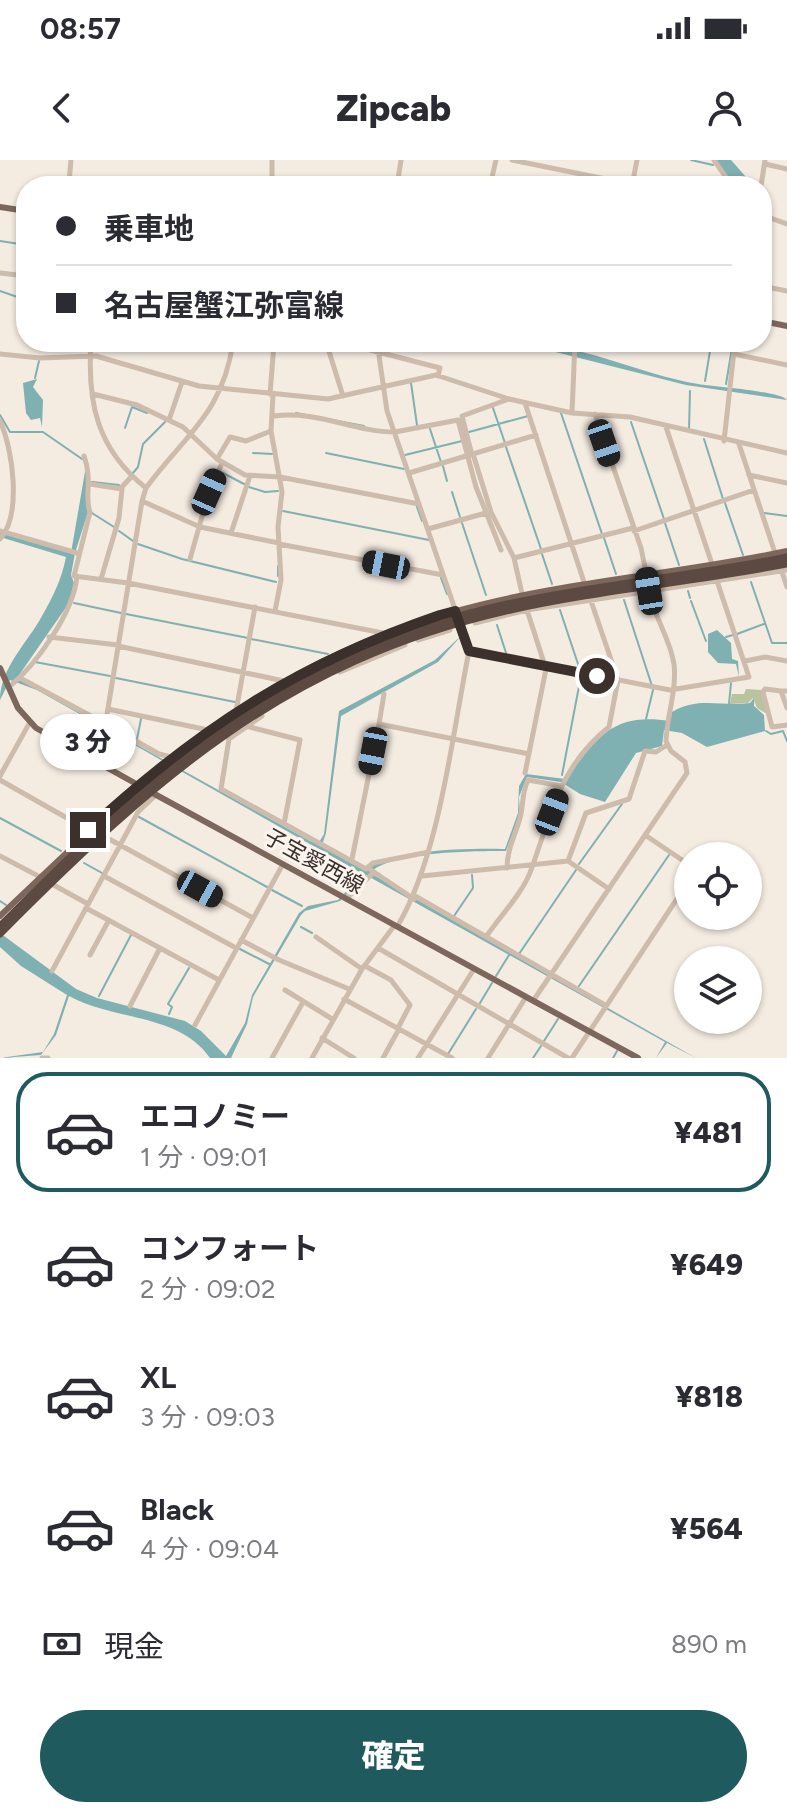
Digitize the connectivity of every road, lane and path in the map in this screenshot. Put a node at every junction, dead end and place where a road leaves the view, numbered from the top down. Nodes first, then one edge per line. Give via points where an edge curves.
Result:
1 (512, 160) edge
2 (765, 162) edge
3 (787, 169) edge
4 (589, 176) edge
5 (90, 352) edge
6 (232, 352) edge
7 (274, 352) edge
8 (329, 352) edge
9 (377, 352) joint
10 (575, 352) edge
11 (0, 354) edge
12 (734, 354) joint
13 (90, 355) junction
14 (787, 365) edge
15 (438, 376) junction
16 (182, 382) junction
17 (382, 387) junction
18 (222, 389) junction
19 (93, 394) junction
20 (271, 395) junction
21 (343, 396) junction
22 (509, 399) junction
23 (525, 402) junction
24 (572, 413) junction
25 (595, 414) junction
26 (274, 416) junction
27 (169, 420) junction
28 (460, 420) junction
29 (0, 421) edge
30 (666, 427) junction
31 (271, 431) junction
32 (395, 432) junction
33 (192, 434) junction
34 (536, 435) junction
35 (724, 441) junction
36 (738, 444) junction
37 (787, 453) edge
38 (471, 455) junction
39 (84, 456) dead end
40 (219, 461) junction
41 (409, 473) junction
42 (749, 475) junction
43 (132, 476) junction
44 (250, 476) junction
45 (280, 477) junction
46 (787, 483) edge
47 (90, 484) junction
48 (121, 488) junction
49 (146, 488) junction
50 (754, 490) junction
51 (142, 501) junction
52 (420, 504) junction
53 (694, 510) junction
54 (488, 513) junction
55 (200, 527) junction
56 (428, 529) junction
57 (634, 529) junction
58 (231, 533) junction
59 (2, 535) edge
60 (279, 543) junction
61 (572, 543) junction
62 (501, 550) dead end
63 (787, 551) edge
64 (75, 552) junction
65 (775, 553) junction
66 (787, 557) edge
67 (514, 558) junction
68 (190, 559) dead end
69 (712, 565) junction
70 (785, 569) edge
71 (443, 575) junction
72 (647, 575) junction
73 (77, 576) junction
74 (101, 579) junction
75 (718, 582) junction
76 (128, 583) junction
77 (584, 583) junction
78 (787, 587) edge
79 (649, 591) junction
80 (522, 595) junction
81 (591, 601) junction
82 (255, 607) junction
83 (527, 610) junction
84 (275, 611) junction
85 (455, 611) junction
86 (461, 626) junction
87 (389, 634) junction
88 (49, 637) junction
89 (118, 646) junction
90 (469, 651) junction
91 (745, 661) junction
92 (787, 661) edge
93 (545, 665) junction
94 (0, 668) edge
95 (242, 671) junction
96 (19, 679) junction
97 (618, 680) junction
98 (284, 681) junction
99 (8, 686) junction
100 (674, 689) junction
101 (784, 691) edge
102 (384, 694) dead end
103 (787, 708) edge
104 (108, 709) junction
105 (236, 711) junction
106 (30, 722) junction
107 (379, 724) junction
108 (787, 725) edge
109 (106, 726) junction
110 (246, 726) junction
111 (208, 730) junction
112 (451, 739) junction
113 (667, 745) junction
114 (529, 754) junction
115 (171, 757) junction
116 (99, 763) junction
117 (525, 773) dead end
118 (0, 778) edge
119 (562, 783) junction
120 (138, 785) junction
121 (156, 795) junction
122 (284, 824) junction
123 (89, 830) junction
124 (645, 835) junction
125 (120, 845) junction
126 (428, 854) junction
127 (674, 855) edge
128 (0, 856) edge
129 (352, 860) junction
130 (568, 861) junction
131 (283, 864) junction
132 (532, 866) junction
133 (507, 868) junction
134 (370, 873) junction
135 (104, 876) junction
136 (422, 876) junction
137 (40, 878) junction
138 (609, 889) junction
139 (343, 897) junction
140 (413, 899) junction
141 (674, 903) edge
142 (87, 906) junction
143 (0, 916) edge
144 (253, 918) junction
145 (109, 920) junction
146 (0, 926) edge
147 (396, 926) junction
148 (0, 934) edge
149 (316, 937) dead end
150 (486, 937) junction
151 (241, 940) junction
152 (160, 948) junction
153 (236, 948) junction
154 (378, 948) junction
155 (90, 955) dead end
156 (364, 968) junction
157 (474, 969) junction
158 (52, 971) dead end
159 (550, 975) junction
160 (219, 980) junction
161 (349, 989) junction
162 (285, 990) dead end
163 (457, 996) junction
164 (344, 999) junction
165 (530, 999) junction
166 (303, 1002) junction
167 (130, 1006) dead end
168 (604, 1006) junction
169 (332, 1019) junction
170 (195, 1025) dead end
171 (509, 1025) junction
172 (399, 1029) junction
173 (589, 1031) junction
174 (322, 1038) junction
175 (427, 1044) junction
176 (272, 1058) edge
177 (312, 1058) edge
178 (354, 1058) edge
179 (383, 1058) edge
180 (418, 1058) edge
181 (452, 1058) edge
182 (488, 1058) edge
183 (570, 1058) edge
184 (638, 1058) edge

1 - 4 street
2 - 3 street
5 - 13 street
6 - 18 street
7 - 20 street
8 - 21 street
9 - 15 street via 440,368
9 - 17 street
10 - 24 street
11 - 13 street
12 - 14 street
12 - 35 street
13 - 16 street
13 - 19 street
15 - 17 street
15 - 22 street
16 - 18 street
16 - 27 street
17 - 21 street
17 - 32 street
18 - 20 street
18 - 33 street
19 - 27 street
19 - 43 street via 103,440
20 - 21 street
20 - 26 street
22 - 23 street
22 - 28 street
23 - 24 street
23 - 34 street
24 - 25 street
25 - 30 street
25 - 57 street
26 - 31 street
26 - 32 street via 312,415
27 - 33 street
28 - 32 street
28 - 38 street
29 - 59 street via 13,482 12,517
30 - 35 street
30 - 53 street
31 - 40 street via 246,441 230,437
31 - 45 street
32 - 41 street
33 - 40 street
33 - 49 street
34 - 38 street
34 - 61 street
35 - 36 street
36 - 37 street
36 - 42 street
38 - 41 street
38 - 54 street
39 - 47 street
40 - 44 street
40 - 55 street
41 - 52 street
42 - 46 street
42 - 50 street
43 - 48 street
43 - 49 street
44 - 45 street
44 - 58 street
45 - 52 street
45 - 60 street
47 - 48 street
47 - 64 street via 89,512
48 - 74 street via 119,518
49 - 51 street
50 - 53 street
50 - 65 street
51 - 55 street
51 - 76 street
52 - 56 street
53 - 57 street
53 - 69 street
54 - 56 street
54 - 62 street
54 - 67 street
55 - 58 street
55 - 68 street
56 - 71 street
57 - 61 street
57 - 72 street
58 - 60 street
59 - 64 street
60 - 71 street
60 - 84 street via 281,580
61 - 67 street
61 - 77 street
63 - 65 main road
64 - 73 street
65 - 69 main road
65 - 70 street
66 - 146 highway via 505,605 410,632 323,668 242,714 168,766
67 - 80 street
69 - 72 main road
69 - 75 street
70 - 75 street
70 - 78 street
70 - 148 highway via 507,611 412,638 326,674 245,720 173,771
71 - 85 street
72 - 77 main road
72 - 79 street
73 - 74 street
73 - 88 street via 71,603
74 - 76 street
75 - 79 street
75 - 91 street
76 - 82 street
76 - 89 street
77 - 80 main road
77 - 81 street
79 - 81 street
79 - 100 street via 672,656
80 - 83 street
80 - 85 main road
81 - 83 street
81 - 97 street
82 - 84 street
82 - 95 street
83 - 86 street
83 - 93 street
84 - 87 street
85 - 86 street
85 - 87 main road
86 - 90 street
86 - 110 street via 339,673
87 - 98 main road
88 - 89 street
88 - 96 street
89 - 95 street
89 - 104 street
90 - 93 street
90 - 112 street
91 - 92 street
91 - 100 street via 749,677
93 - 97 street
93 - 114 street
94 - 99 main road, 子宝愛西線
95 - 98 street
95 - 105 street
96 - 99 street
96 - 109 street
97 - 100 street
97 - 119 street via 609,727 594,736
98 - 105 main road
99 - 106 main road, 子宝愛西線
100 - 113 street
101 - 103 street
101 - 108 street via 763,692 772,727
102 - 107 street
104 - 109 street
104 - 111 street
105 - 111 main road
106 - 116 main road, 子宝愛西線
106 - 118 street
107 - 112 street
107 - 129 street
109 - 115 street
109 - 116 street
110 - 122 street via 300,740
110 - 122 street via 229,739 220,787
111 - 115 main road
112 - 114 street
112 - 126 street
113 - 124 street via 688,767 687,773
113 - 130 street via 645,751 629,799 586,813
114 - 117 street
115 - 120 main road
116 - 120 main road, 子宝愛西線
118 - 123 street
119 - 132 street
119 - 133 street via 528,780
120 - 121 main road, 子宝愛西線
120 - 123 main road
121 - 125 street via 138,812
121 - 131 main road, 子宝愛西線
122 - 129 street
123 - 125 street
123 - 137 main road
124 - 127 street
124 - 138 street
125 - 135 street
125 - 144 street
126 - 134 street via 371,863
126 - 136 street
128 - 137 street
129 - 134 street
130 - 132 street
130 - 138 street
131 - 139 main road, 子宝愛西線
131 - 144 street
132 - 133 street
132 - 150 street
133 - 136 street
134 - 139 street
134 - 140 street
135 - 142 street
135 - 153 street
136 - 140 street
137 - 142 street
137 - 143 main road
138 - 159 street
139 - 147 main road, 子宝愛西線
140 - 147 street
140 - 150 street
141 - 168 street
142 - 145 street
142 - 158 street
144 - 151 street
145 - 152 street
145 - 155 street
147 - 154 street
147 - 157 main road, 子宝愛西線
149 - 156 street
150 - 159 street
151 - 153 street
151 - 161 street
152 - 160 street
152 - 167 street
153 - 160 street
154 - 156 street
154 - 163 street
156 - 161 street
156 - 172 street via 391,980 410,1005
157 - 163 street
157 - 165 main road, 子宝愛西線
159 - 165 street
159 - 168 street
160 - 170 street
161 - 164 street
162 - 166 street
163 - 171 street
163 - 175 street
164 - 169 street
164 - 172 street
165 - 171 street
165 - 173 main road, 子宝愛西線
166 - 169 street
166 - 176 street
168 - 173 street
169 - 174 street
171 - 182 street
171 - 183 street
172 - 175 street
172 - 179 street
173 - 183 street
173 - 184 main road, 子宝愛西線
174 - 177 street
174 - 178 street
175 - 180 street
175 - 181 street

